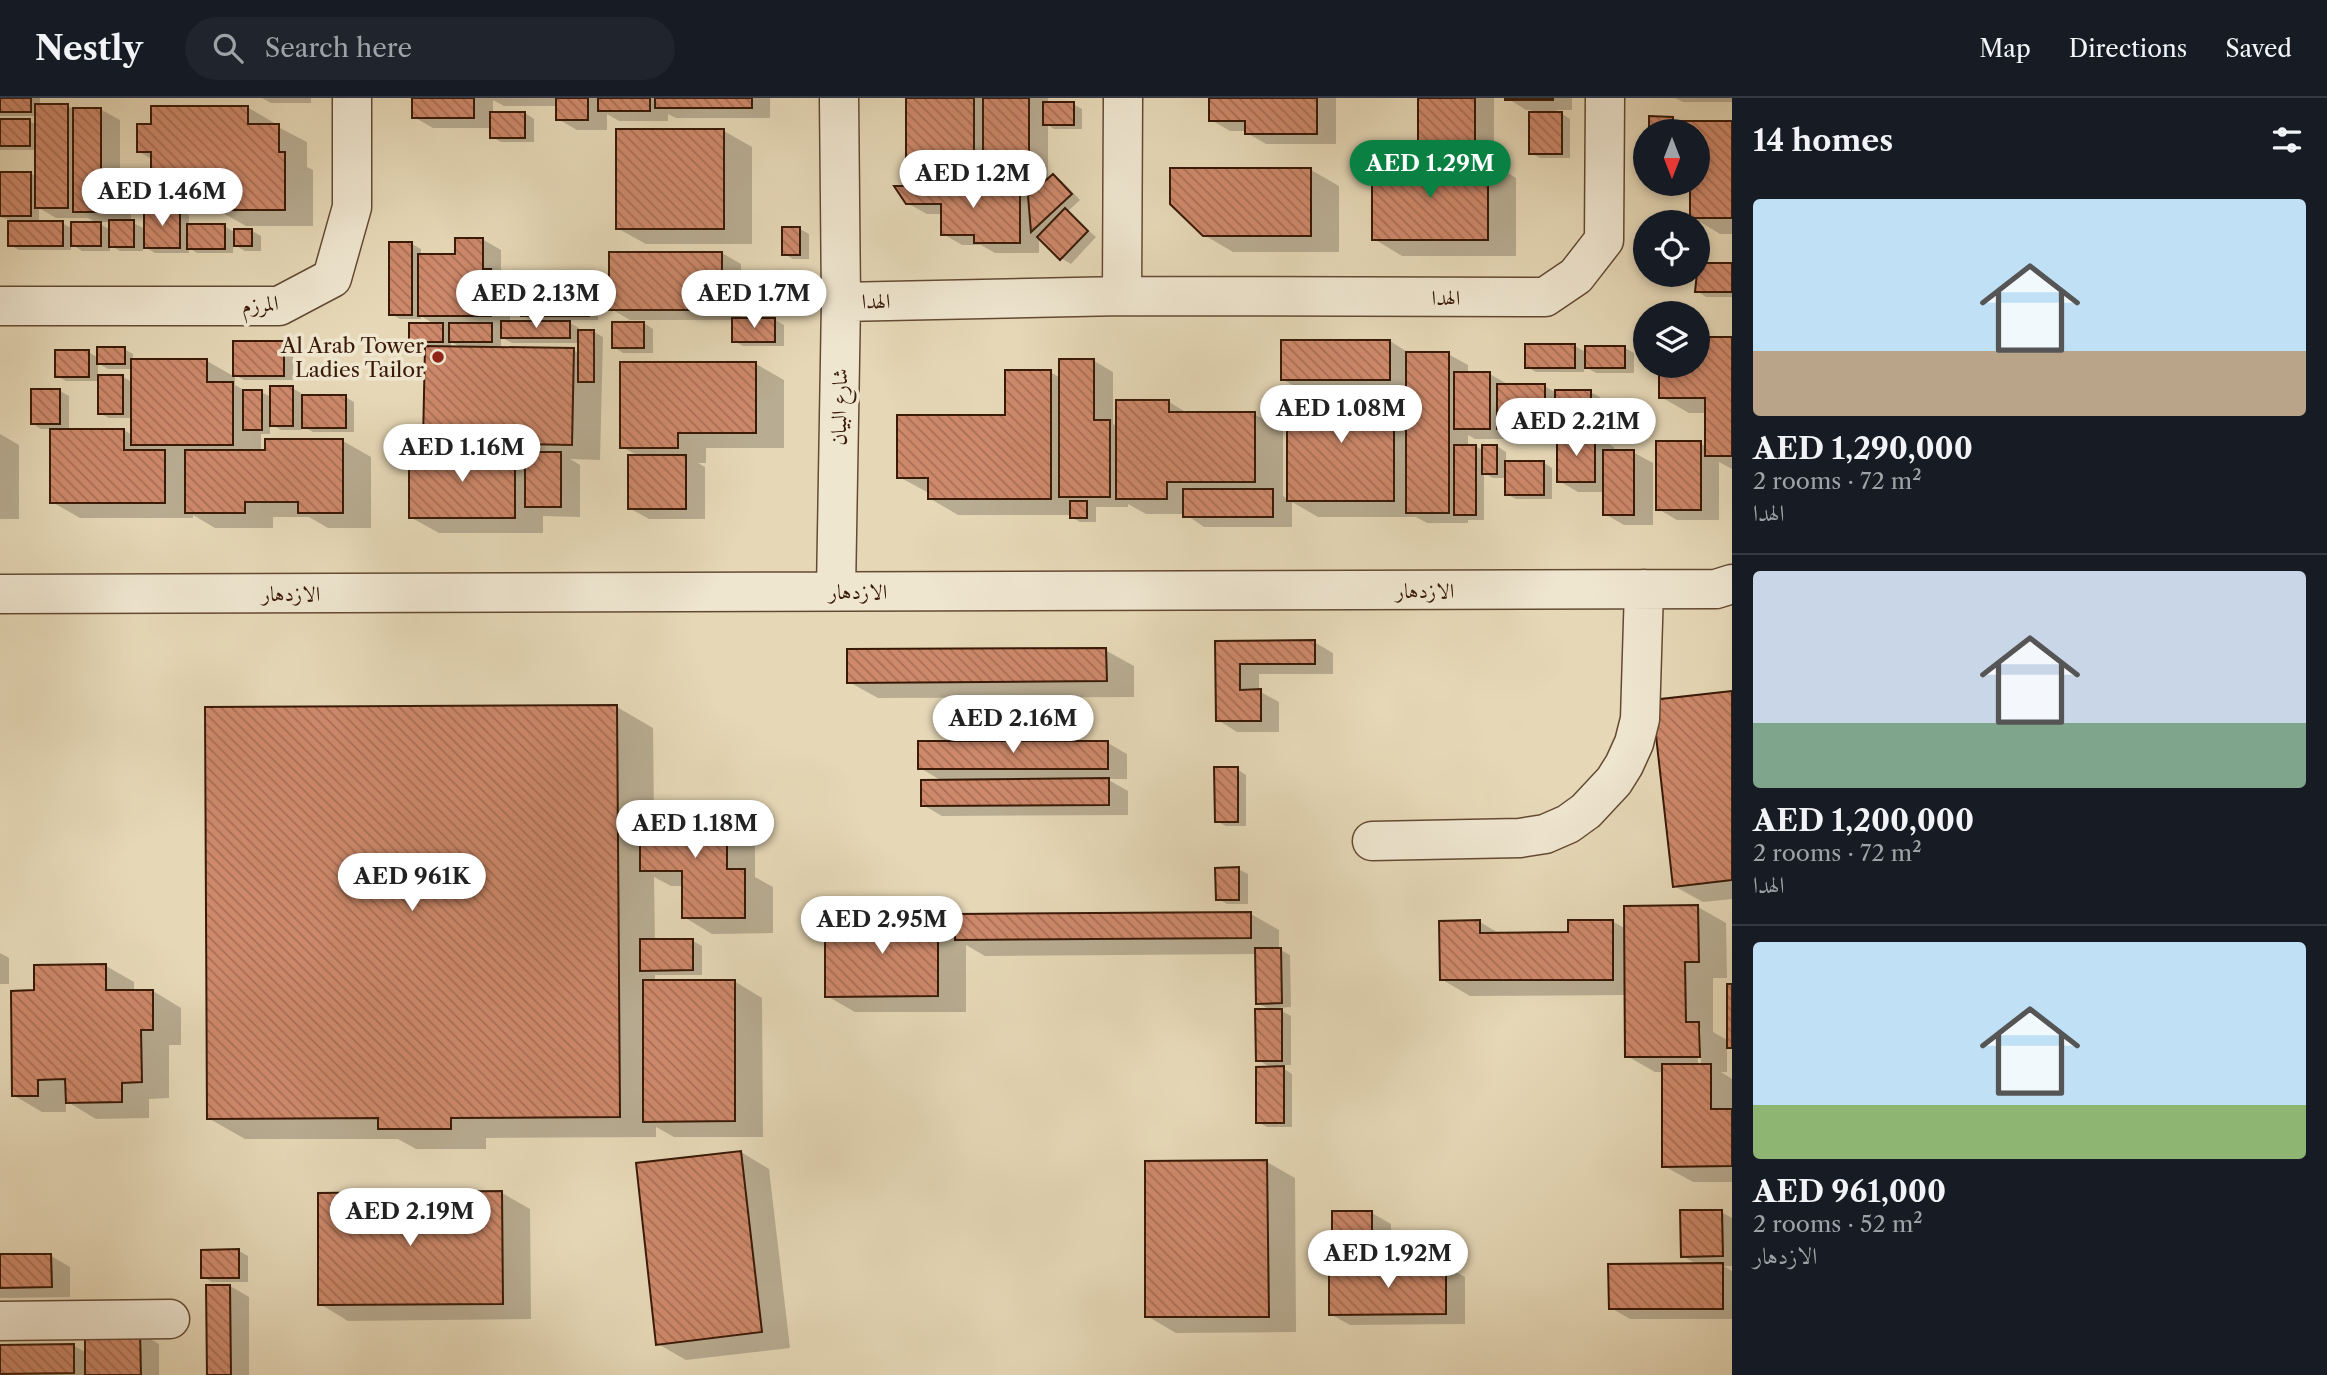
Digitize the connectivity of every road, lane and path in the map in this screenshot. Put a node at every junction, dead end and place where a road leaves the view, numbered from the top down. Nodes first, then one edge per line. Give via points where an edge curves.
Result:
1 (352, 98) edge
2 (839, 98) edge
3 (1123, 98) edge
4 (1605, 98) edge
5 (1122, 296) junction
6 (841, 302) junction
7 (0, 306) edge
8 (1644, 589) junction
9 (1727, 590) edge
10 (836, 591) junction
11 (0, 594) edge
12 (1372, 841) dead end
13 (170, 1319) dead end
14 (0, 1321) edge

1 - 7 street, المرزم via 352,207 332,278 279,306
2 - 6 street, شارع البيان
3 - 5 street
4 - 5 street, الهدا via 1604,240 1576,276 1545,297
5 - 6 street, الهدا
6 - 10 street, شارع البيان
8 - 9 street, الازدهار
8 - 10 street, الازدهار
8 - 12 street via 1640,719 1634,743 1614,781 1586,811 1545,834 1520,838
10 - 11 street, الازدهار
13 - 14 street

